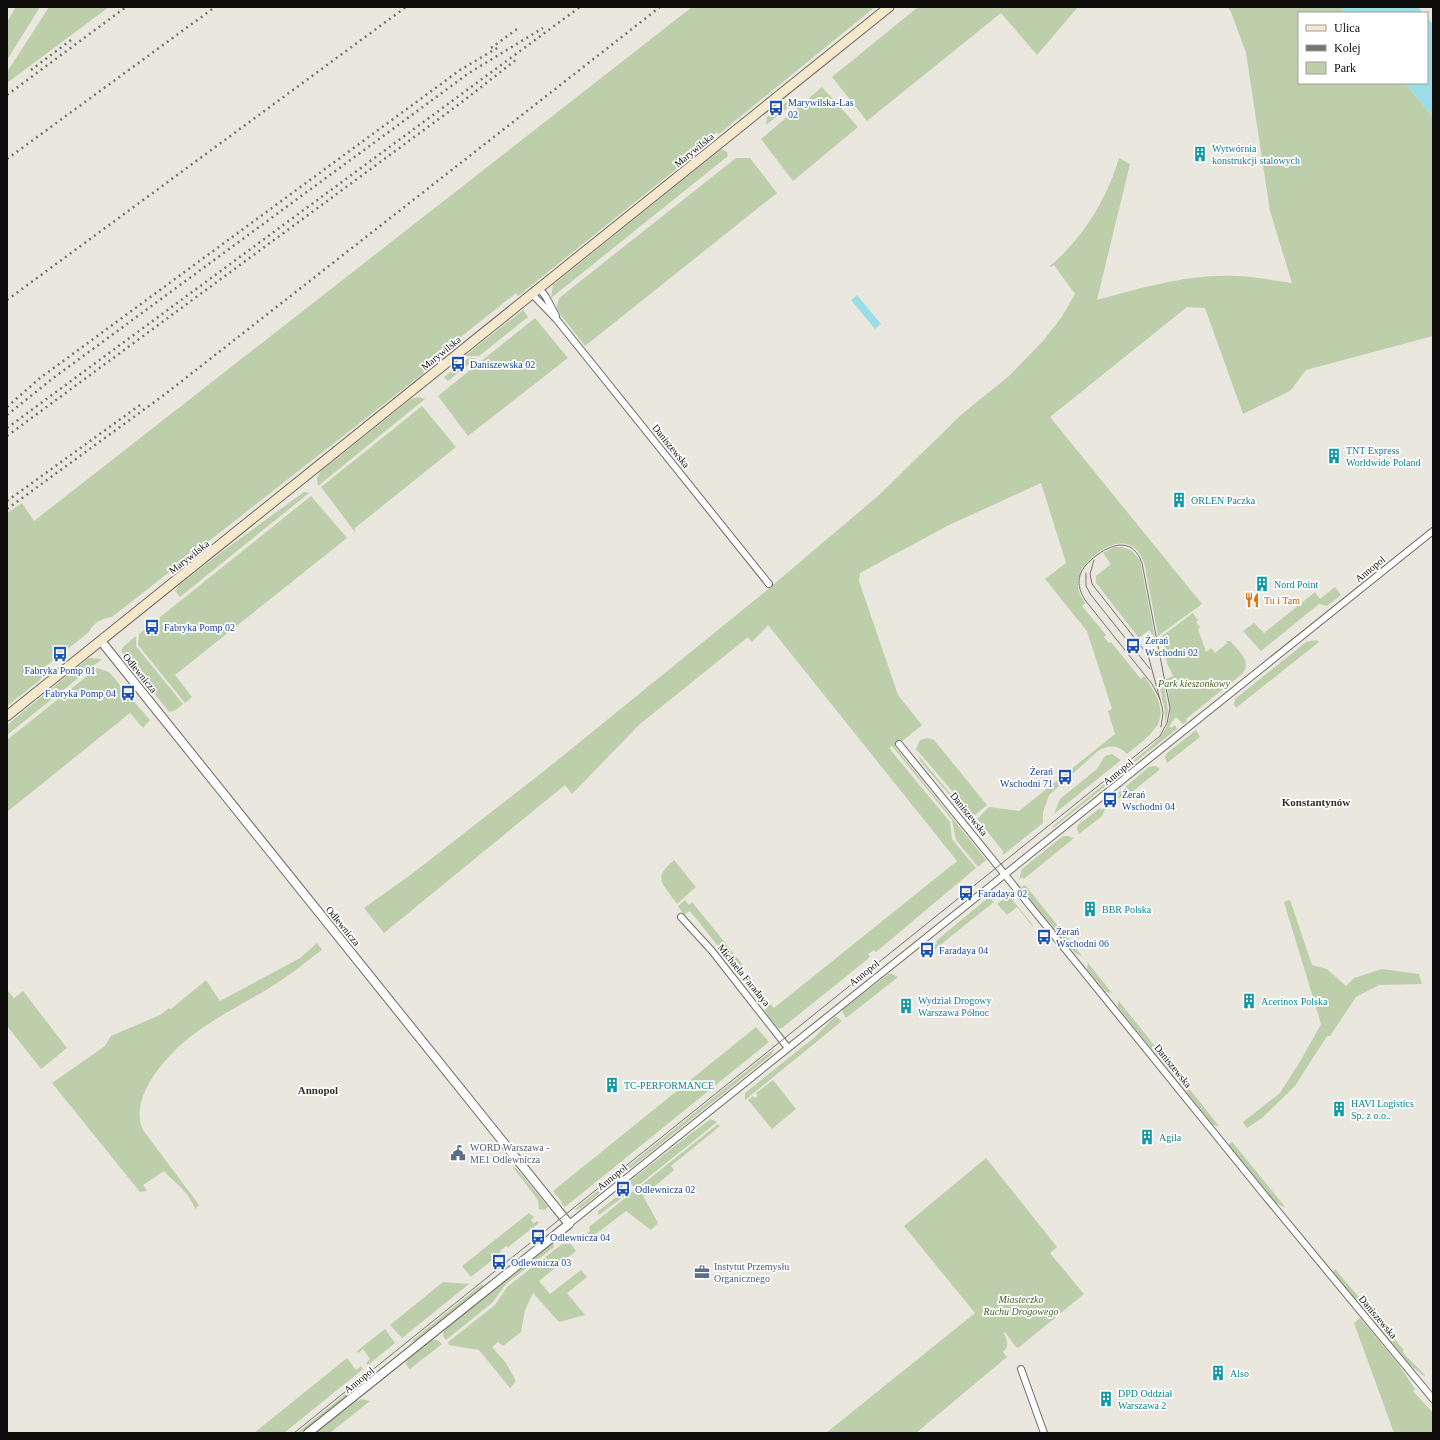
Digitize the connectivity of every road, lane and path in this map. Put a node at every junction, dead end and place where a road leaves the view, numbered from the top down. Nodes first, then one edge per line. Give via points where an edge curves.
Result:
1 (889, 7) edge
2 (539, 288) junction
3 (532, 294) junction
4 (557, 320) junction
5 (1433, 531) edge
6 (769, 584) dead end
7 (101, 641) junction
8 (7, 716) edge
9 (899, 744) dead end
10 (1005, 874) junction
11 (681, 917) dead end
12 (788, 1048) junction
13 (569, 1224) junction
14 (1021, 1369) dead end
15 (1433, 1399) edge
16 (308, 1433) edge
17 (1044, 1433) edge

1 - 2 main road, Marywilska
2 - 3 main road, Marywilska
2 - 4 street, Daniszewska
3 - 4 street, Daniszewska
3 - 7 main road, Marywilska
4 - 6 street, Daniszewska
5 - 10 street, Annopol
7 - 8 main road, Marywilska
7 - 13 street, Odlewnicza
9 - 10 street, Daniszewska
10 - 12 street, Annopol
10 - 15 street, Daniszewska via 1254,1183
11 - 12 street, Michaela Faradaya via 712,951
12 - 13 street, Annopol
13 - 16 street, Annopol
14 - 17 street

